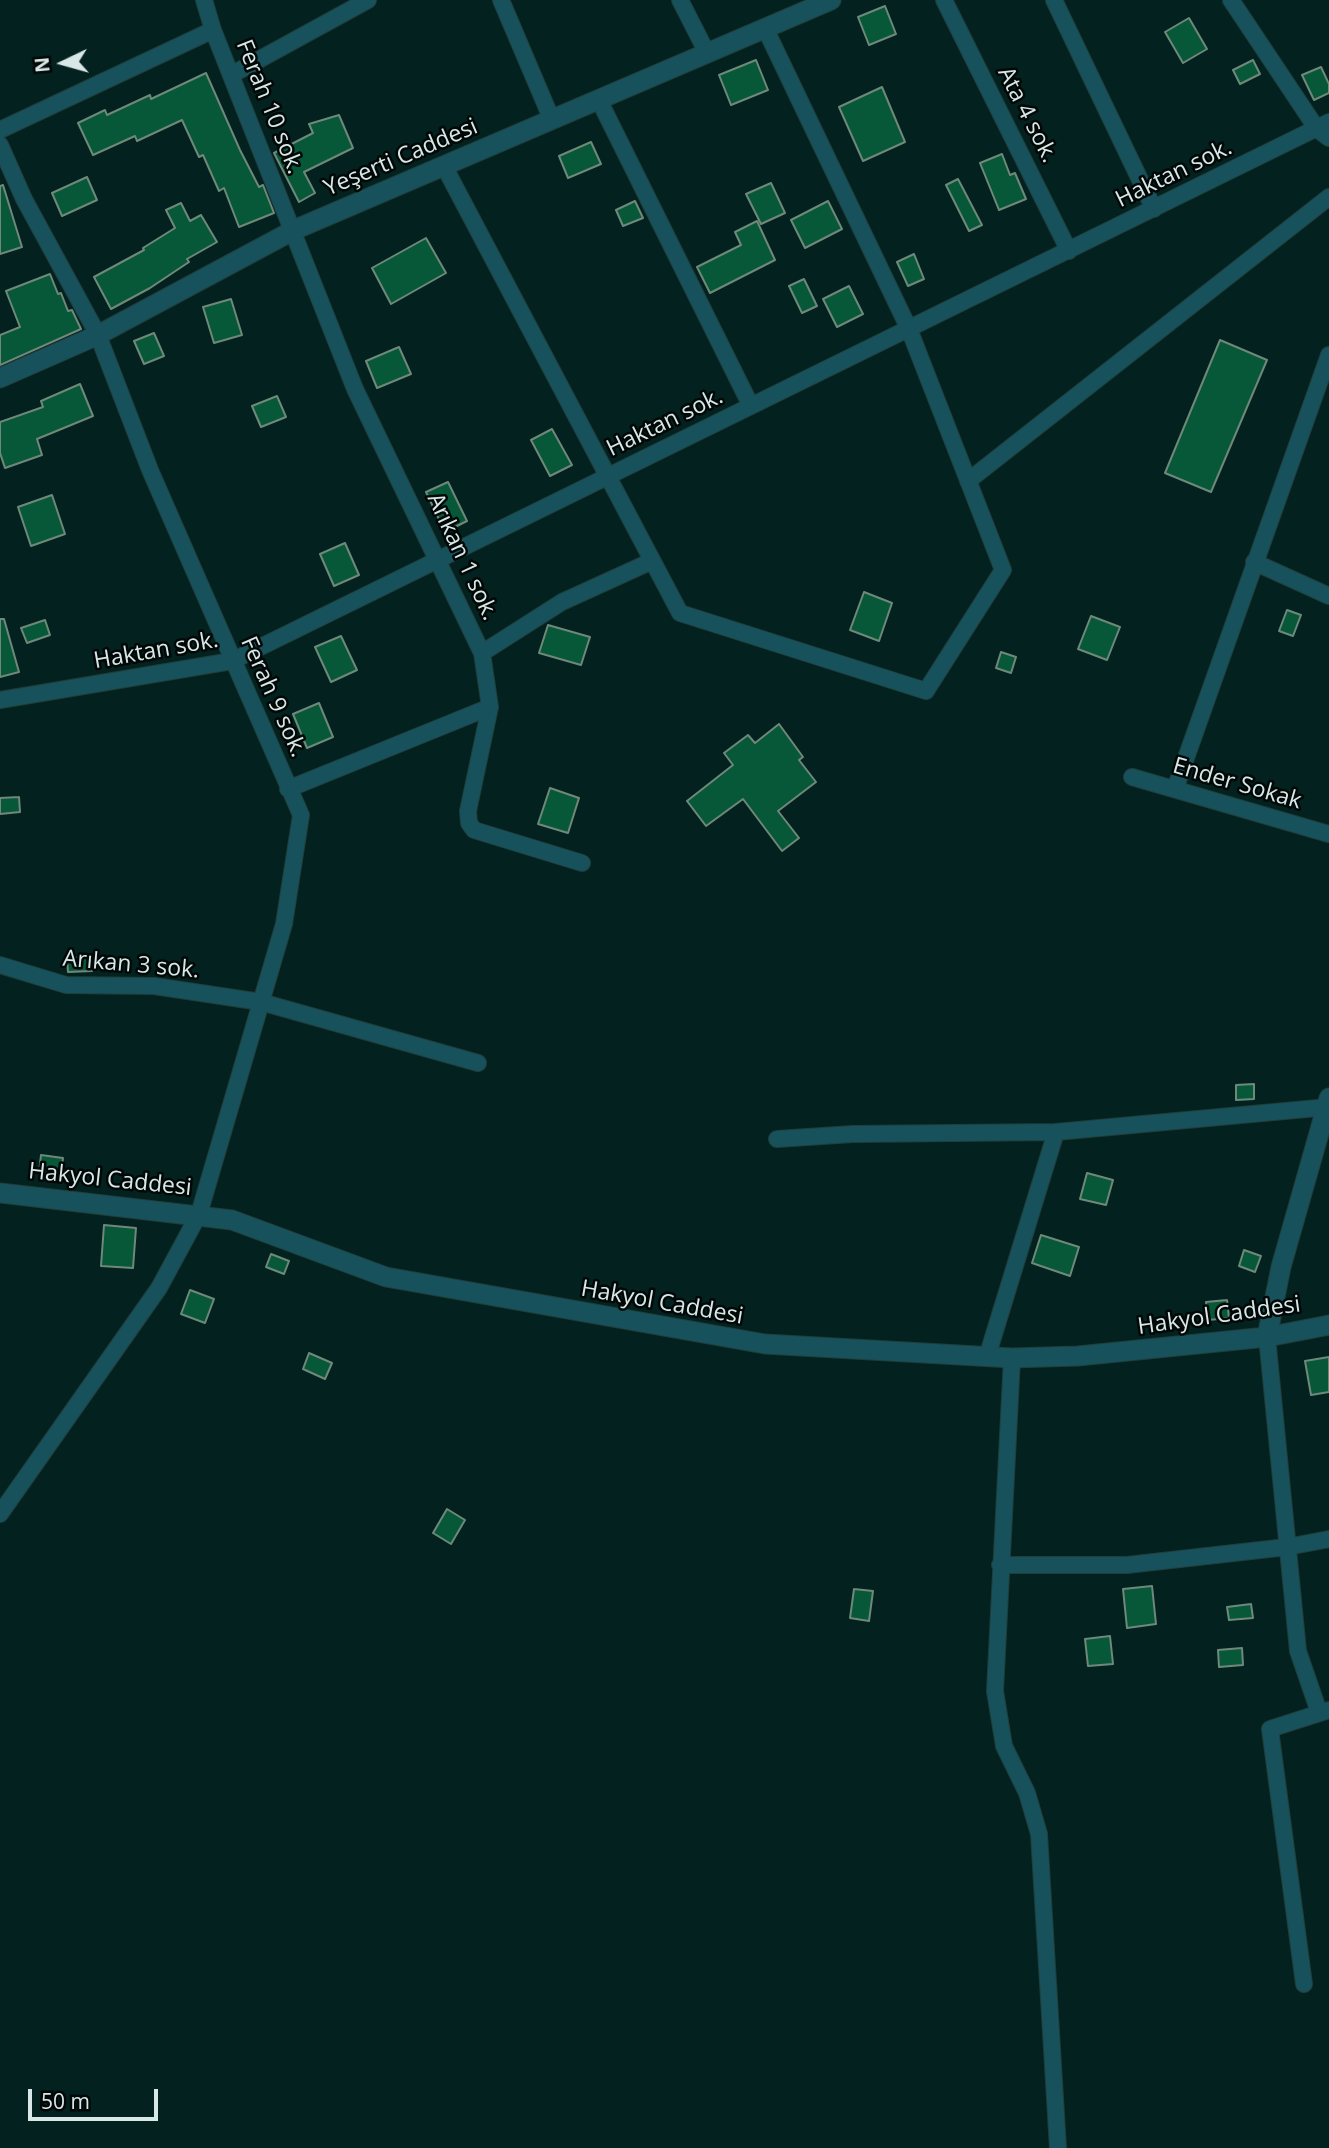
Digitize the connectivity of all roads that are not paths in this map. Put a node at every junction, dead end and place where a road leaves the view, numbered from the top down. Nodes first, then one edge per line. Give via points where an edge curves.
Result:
1 (204, 0) edge
2 (369, 0) edge
3 (501, 0) edge
4 (680, 0) edge
5 (831, 0) edge
6 (944, 0) edge
7 (1054, 0) edge
8 (1231, 0) edge
9 (765, 28) junction
10 (213, 30) junction
11 (707, 53) junction
12 (231, 75) junction
13 (599, 100) junction
14 (552, 120) junction
15 (0, 130) edge
16 (1325, 130) edge
17 (0, 145) edge
18 (444, 166) junction
19 (1329, 197) edge
20 (1154, 209) junction
21 (294, 230) junction
22 (1069, 251) junction
23 (909, 330) junction
24 (98, 335) junction
25 (1329, 355) edge
26 (0, 378) edge
27 (1324, 391) edge
28 (751, 406) junction
29 (607, 477) junction
30 (968, 481) junction
31 (439, 559) junction
32 (652, 561) junction
33 (1254, 562) junction
34 (1329, 596) edge
35 (482, 653) junction
36 (232, 661) junction
37 (0, 700) edge
38 (490, 707) junction
39 (1132, 776) dead end
40 (288, 789) junction
41 (1175, 789) junction
42 (1329, 834) edge
43 (582, 863) dead end
44 (0, 965) edge
45 (261, 1002) junction
46 (478, 1063) dead end
47 (1328, 1104) edge
48 (1056, 1132) junction
49 (777, 1139) dead end
50 (0, 1193) edge
51 (199, 1214) junction
52 (1329, 1325) edge
53 (1267, 1336) junction
54 (987, 1357) junction
55 (1012, 1358) junction
56 (0, 1514) edge
57 (1329, 1539) edge
58 (1287, 1548) junction
59 (999, 1565) junction
60 (1324, 1711) edge
61 (1304, 1984) dead end
62 (1058, 2148) edge

1 - 10 street, Ferah 10 sok.
2 - 12 street
3 - 14 street
4 - 11 street
5 - 9 street, Yeşerti Caddesi
6 - 22 street, Ata 4 sok.
7 - 20 street
8 - 16 street
9 - 11 street, Yeşerti Caddesi
9 - 23 street
10 - 12 street, Ferah 10 sok.
10 - 15 street
11 - 13 street, Yeşerti Caddesi
12 - 21 street, Ferah 10 sok.
13 - 14 street, Yeşerti Caddesi
13 - 28 street
14 - 18 street, Yeşerti Caddesi
16 - 20 street, Haktan sok.
17 - 24 street, Ferah 9 sok.
18 - 21 street, Yeşerti Caddesi
18 - 29 street
19 - 30 street
20 - 22 street, Haktan sok.
21 - 24 street, Yeşerti Caddesi
21 - 31 street, Arıkan 1 sok. via 355,389
22 - 23 street, Haktan sok.
23 - 28 street, Haktan sok.
23 - 30 street
24 - 26 street, Yeşerti Caddesi
24 - 36 street, Ferah 9 sok.
25 - 27 street
27 - 33 street
28 - 29 street, Haktan sok.
29 - 31 street, Haktan sok.
29 - 32 street
30 - 32 street via 1003,570 926,691 680,613
31 - 35 street, Arıkan 1 sok.
31 - 36 street, Haktan sok.
32 - 35 street via 562,602
33 - 34 street
33 - 41 street
35 - 38 street, Arıkan 1 sok.
36 - 37 street, Haktan sok.
36 - 40 street, Ferah 9 sok.
38 - 40 street
38 - 43 street via 469,823 474,830
39 - 41 street, Ender Sokak
40 - 45 street, Ferah 9 sok. via 300,815 284,924
41 - 42 street, Ender Sokak
44 - 45 street, Arıkan 3 sok. via 66,985 154,986
45 - 46 street, Arıkan 3 sok.
45 - 51 street, Ferah 9 sok.
47 - 48 street
47 - 53 street via 1281,1267
48 - 49 street
48 - 54 street
50 - 51 street, Hakyol Caddesi
51 - 54 street, Hakyol Caddesi via 233,1220 360,1269 431,1288 765,1344
51 - 56 street, Ferah 9 sok. via 159,1288
52 - 53 street, Hakyol Caddesi
53 - 55 street, Hakyol Caddesi via 1132,1353
53 - 58 street
54 - 55 street, Hakyol Caddesi
55 - 59 street
57 - 58 street
58 - 59 street via 1127,1565
58 - 60 street via 1298,1651
59 - 62 street via 995,1691 1004,1746 1027,1793 1039,1835
60 - 61 street via 1270,1729

